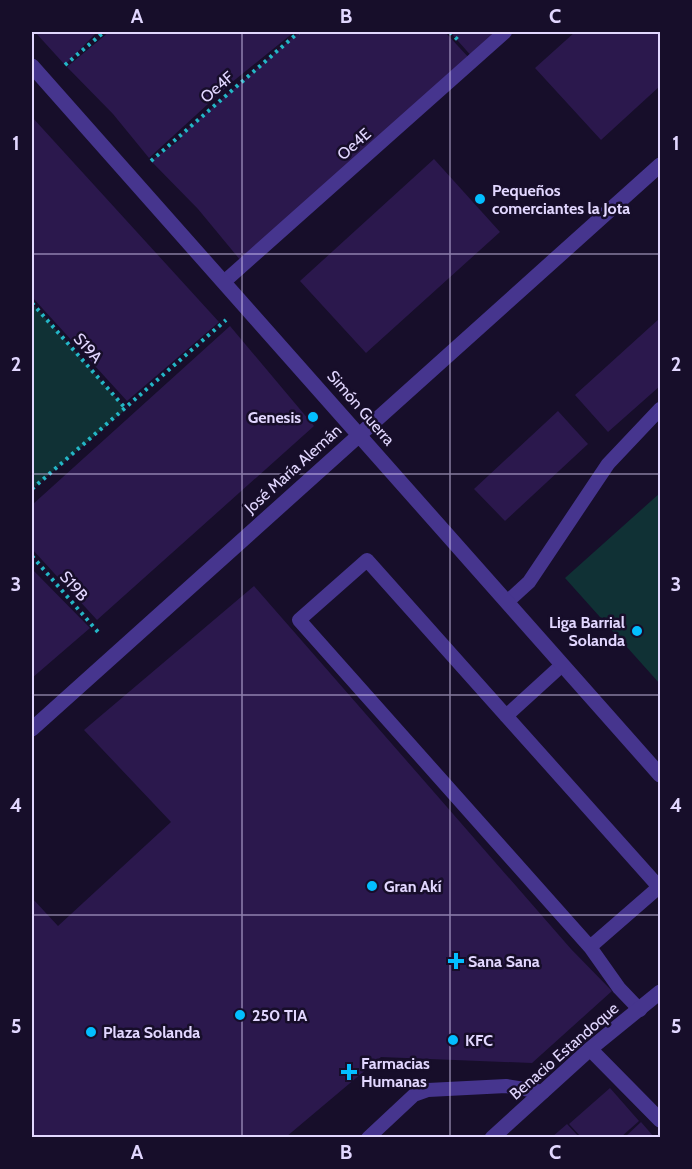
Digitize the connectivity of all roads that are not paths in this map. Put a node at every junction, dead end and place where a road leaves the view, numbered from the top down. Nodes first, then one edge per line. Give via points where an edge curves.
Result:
1 (505, 32) edge
2 (32, 66) edge
3 (660, 165) edge
4 (225, 281) junction
5 (660, 409) edge
6 (360, 433) junction
7 (507, 602) junction
8 (562, 665) junction
9 (506, 716) junction
10 (32, 729) edge
11 (660, 775) edge
12 (590, 947) junction
13 (660, 992) edge
14 (640, 1010) junction
15 (590, 1049) junction
16 (543, 1092) junction
17 (660, 1120) edge
18 (369, 1137) edge
19 (492, 1137) edge

1 - 4 lane, Oe4E
2 - 4 street, Simón Guerra
3 - 6 street, José María Alemán
4 - 6 street, Simón Guerra
5 - 7 lane via 609,464 529,582
6 - 7 street, Simón Guerra
6 - 10 street, José María Alemán
7 - 8 street, Simón Guerra
8 - 9 lane
8 - 11 street, Simón Guerra
9 - 12 lane via 659,887
9 - 12 lane via 367,560 299,620
12 - 14 lane
13 - 14 street, Benacio Estandoque
14 - 15 street, Benacio Estandoque
15 - 16 street, Benacio Estandoque
15 - 17 street
16 - 18 lane via 506,1086 428,1090 414,1095
16 - 19 street, Benacio Estandoque

